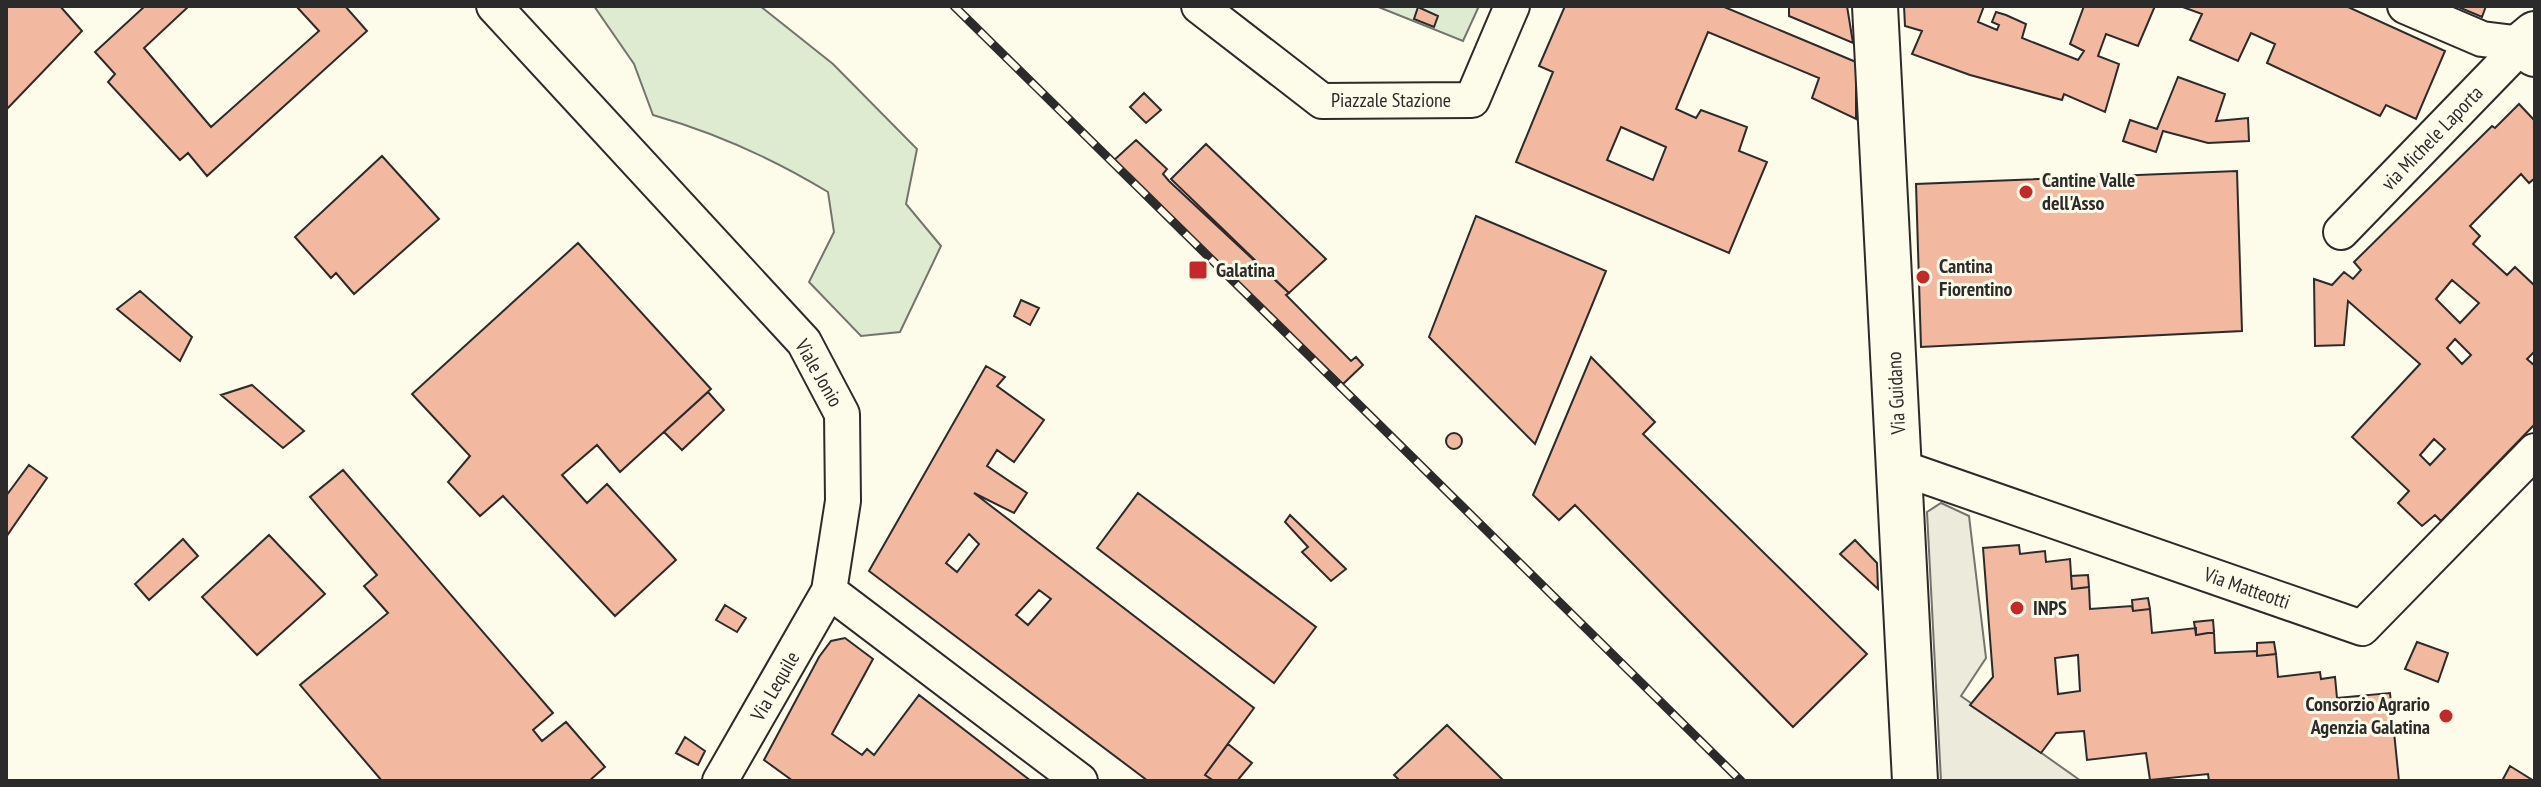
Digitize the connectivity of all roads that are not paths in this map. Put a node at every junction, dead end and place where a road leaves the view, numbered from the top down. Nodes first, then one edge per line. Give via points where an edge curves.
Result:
1 (494, 6) edge
2 (1199, 6) edge
3 (1512, 6) edge
4 (1875, 6) edge
5 (2405, 6) edge
6 (2531, 44) edge
7 (2341, 232) dead end
8 (2535, 451) edge
9 (1899, 467) junction
10 (829, 591) junction
11 (720, 781) edge
12 (1080, 781) edge
13 (1915, 781) edge

1 - 10 street, Viale Jonio via 804,342 842,414 843,501
2 - 3 street, Piazzale Stazione via 1322,101 1472,100
4 - 9 main road, Via Guidano
5 - 6 street via 2482,39
6 - 7 street, via Michele Laporta
8 - 9 street, Via Matteotti via 2362,628
9 - 13 main road, Via Guidano
10 - 11 street, Via Lequile
10 - 12 street

